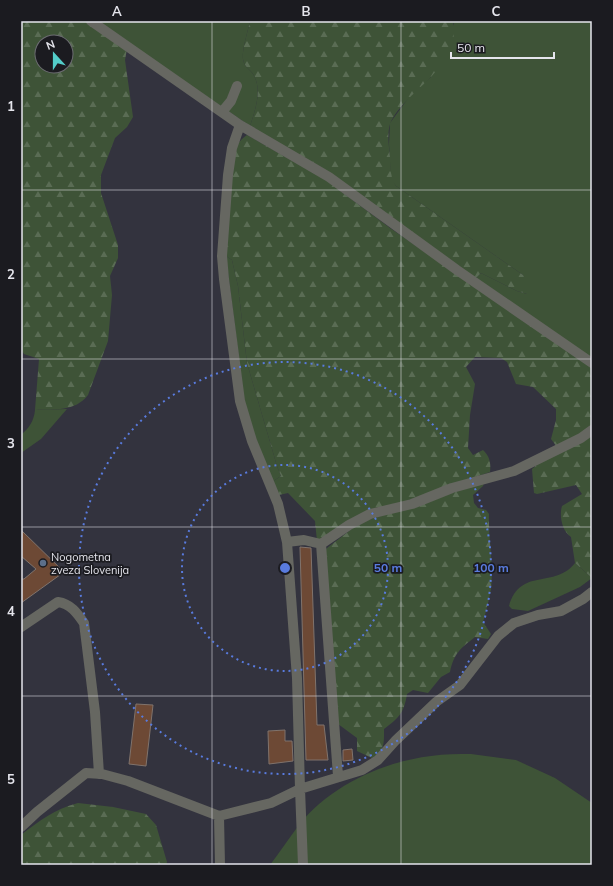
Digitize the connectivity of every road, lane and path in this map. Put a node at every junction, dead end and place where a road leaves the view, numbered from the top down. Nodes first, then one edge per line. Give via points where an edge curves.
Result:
1 (91, 21) edge
2 (237, 86) dead end
3 (222, 112) junction
4 (240, 125) junction
5 (592, 363) edge
6 (592, 430) edge
7 (287, 542) junction
8 (321, 544) junction
9 (592, 592) edge
10 (21, 627) edge
11 (99, 774) junction
12 (338, 776) junction
13 (300, 789) junction
14 (219, 816) junction
15 (21, 828) edge
16 (220, 865) edge
17 (302, 865) edge

1 - 3 lane
2 - 3 lane via 231,101
3 - 4 lane
4 - 5 lane via 329,177 457,270
4 - 7 lane via 232,148 228,175 222,256 225,287 240,401 252,441 278,504
6 - 8 lane via 514,471 457,486 412,504 370,514
7 - 8 lane via 304,540
7 - 13 lane via 297,678
8 - 12 lane
9 - 12 lane via 561,611 514,623 498,636 460,685 436,702 378,760 362,770
10 - 11 lane via 58,602 76,611 84,623 95,712
11 - 14 lane via 128,781
11 - 15 lane via 86,773
12 - 13 lane
13 - 14 lane via 271,803
13 - 17 lane
14 - 16 lane

